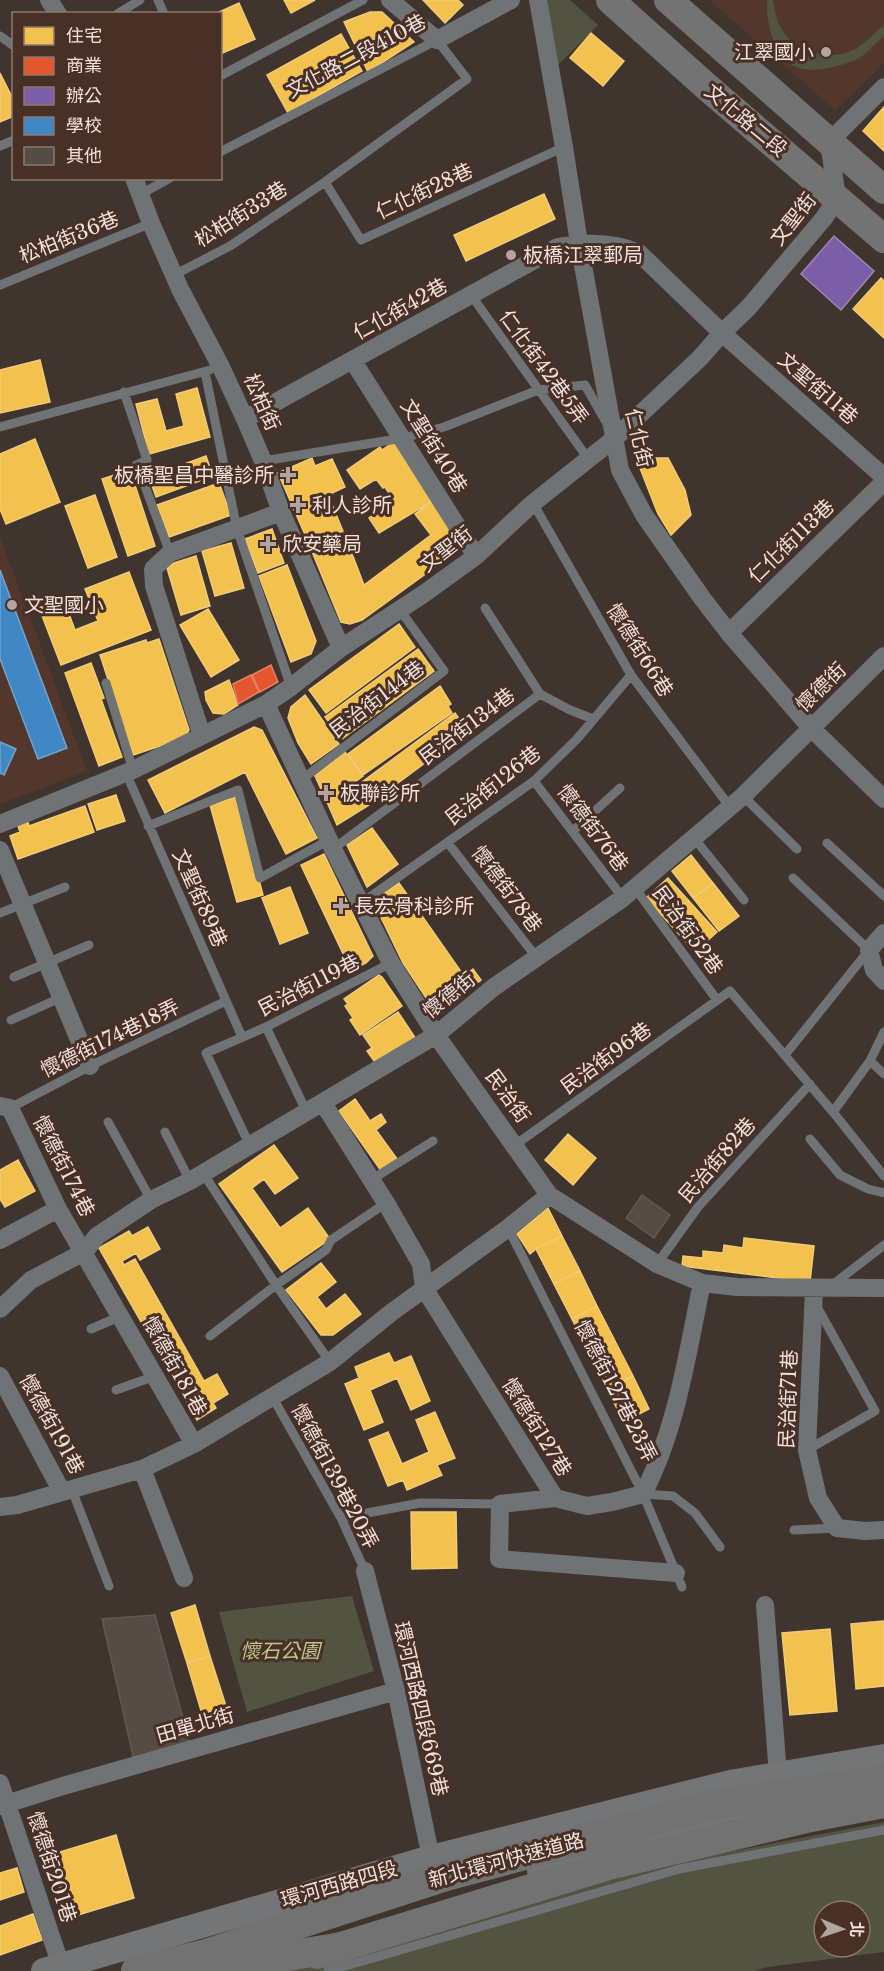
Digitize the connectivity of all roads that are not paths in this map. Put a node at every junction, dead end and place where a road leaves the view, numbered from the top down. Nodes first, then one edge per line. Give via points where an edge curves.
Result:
1 (140, 0) edge
2 (363, 0) edge
3 (390, 0) edge
4 (511, 0) edge
5 (538, 0) edge
6 (610, 0) edge
7 (668, 0) edge
8 (120, 12) edge
9 (437, 40) junction
10 (222, 75) edge
11 (884, 87) edge
12 (829, 142) junction
13 (564, 147) junction
14 (222, 151) edge
15 (162, 180) edge
16 (325, 182) junction
17 (137, 186) edge
18 (884, 190) edge
19 (837, 198) junction
20 (151, 223) junction
21 (884, 239) edge
22 (579, 243) junction
23 (174, 275) junction
24 (0, 285) edge
25 (471, 295) junction
26 (722, 333) junction
27 (353, 361) junction
28 (213, 369) junction
29 (538, 390) junction
30 (124, 392) junction
31 (245, 419) junction
32 (0, 427) edge
33 (403, 438) junction
34 (615, 438) junction
35 (589, 460) junction
36 (263, 461) junction
37 (884, 477) edge
38 (884, 482) edge
39 (533, 503) junction
40 (281, 512) junction
41 (237, 528) junction
42 (170, 553) junction
43 (476, 555) junction
44 (485, 608) dead end
45 (400, 610) junction
46 (729, 633) junction
47 (341, 648) junction
48 (884, 656) edge
49 (631, 675) junction
50 (106, 683) dead end
51 (291, 687) junction
52 (540, 694) junction
53 (267, 704) junction
54 (593, 718) junction
55 (811, 728) junction
56 (202, 736) junction
57 (130, 771) junction
58 (301, 780) junction
59 (534, 781) junction
60 (620, 788) dead end
61 (884, 799) edge
62 (736, 802) junction
63 (0, 824) edge
64 (148, 826) junction
65 (573, 831) junction
66 (694, 838) junction
67 (448, 843) junction
68 (827, 843) dead end
69 (331, 844) junction
70 (797, 849) dead end
71 (0, 850) edge
72 (794, 878) dead end
73 (65, 886) dead end
74 (629, 893) junction
75 (884, 896) edge
76 (744, 900) dead end
77 (360, 904) junction
78 (22, 905) junction
79 (0, 913) edge
80 (884, 933) edge
81 (88, 945) dead end
82 (869, 950) junction
83 (537, 958) junction
84 (391, 963) junction
85 (46, 964) junction
86 (14, 977) dead end
87 (884, 981) edge
88 (60, 998) junction
89 (717, 1000) junction
90 (226, 1001) junction
91 (11, 1020) dead end
92 (266, 1027) junction
93 (884, 1032) edge
94 (436, 1035) junction
95 (242, 1037) junction
96 (785, 1055) junction
97 (870, 1061) junction
98 (90, 1066) junction
99 (884, 1074) edge
100 (810, 1084) junction
101 (5, 1107) edge
102 (315, 1108) junction
103 (833, 1112) junction
104 (108, 1122) dead end
105 (165, 1132) dead end
106 (810, 1139) dead end
107 (433, 1141) dead end
108 (515, 1145) junction
109 (249, 1146) junction
110 (884, 1176) edge
111 (196, 1177) junction
112 (371, 1180) junction
113 (884, 1193) edge
114 (549, 1195) junction
115 (151, 1200) junction
116 (386, 1203) junction
117 (58, 1209) junction
118 (508, 1228) junction
119 (0, 1239) edge
120 (884, 1245) edge
121 (84, 1252) junction
122 (657, 1264) junction
123 (702, 1283) junction
124 (276, 1285) junction
125 (424, 1288) junction
126 (884, 1288) edge
127 (819, 1293) junction
128 (0, 1309) edge
129 (121, 1316) junction
130 (91, 1329) dead end
131 (210, 1336) dead end
132 (330, 1362) junction
133 (0, 1376) edge
134 (155, 1376) junction
135 (116, 1390) dead end
136 (273, 1398) junction
137 (194, 1444) junction
138 (807, 1450) junction
139 (142, 1469) junction
140 (67, 1491) junction
141 (643, 1494) junction
142 (555, 1498) junction
143 (500, 1504) junction
144 (0, 1507) edge
145 (340, 1518) junction
146 (837, 1528) junction
147 (794, 1530) dead end
148 (884, 1530) edge
149 (720, 1547) dead end
150 (364, 1571) joint
151 (184, 1578) dead end
152 (679, 1580) joint
153 (109, 1586) dead end
154 (765, 1605) dead end
155 (396, 1691) junction
156 (884, 1757) edge
157 (884, 1769) edge
158 (778, 1775) junction
159 (884, 1780) edge
160 (0, 1783) edge
161 (884, 1795) edge
162 (884, 1803) edge
163 (4, 1805) edge
164 (576, 1822) junction
165 (884, 1830) edge
166 (431, 1858) junction
167 (335, 1959) edge
168 (52, 1968) edge
169 (136, 1971) edge
170 (196, 1971) edge
171 (216, 1971) edge
172 (258, 1971) edge

1 - 8 lane
2 - 10 lane
3 - 9 street
4 - 9 street, 文化路二段410巷
5 - 13 street, 仁化街
6 - 19 main road, 文化路二段
7 - 12 main road, 文化路二段
9 - 14 lane, 文化路二段410巷
9 - 16 lane, 松柏街33巷 via 467,79
11 - 12 street
12 - 18 main road, 文化路二段
12 - 19 street
13 - 16 lane, 仁化街28巷 via 361,240
13 - 22 street, 仁化街
15 - 17 lane
16 - 23 lane, 松柏街33巷 via 230,246
17 - 20 street, 松柏街
19 - 21 main road, 文化路二段
19 - 26 street, 文聖街 via 749,307
20 - 23 street, 松柏街
20 - 24 lane, 松柏街36巷
22 - 25 street, 仁化街42巷 via 558,247
22 - 26 street, 仁化街42巷 via 622,246 639,253
22 - 34 street, 仁化街
23 - 28 street, 松柏街
25 - 27 street, 仁化街42巷
25 - 29 lane, 仁化街42巷5弄
26 - 34 street, 文聖街
26 - 37 street, 文聖街11巷
27 - 31 street, 仁化街42巷
27 - 33 street, 文聖街40巷
28 - 30 lane
28 - 31 street, 松柏街
28 - 41 lane
29 - 33 lane via 444,427
29 - 34 lane via 585,384
29 - 35 lane, 仁化街42巷5弄
30 - 32 lane
30 - 42 lane via 147,460 138,469
31 - 36 street, 松柏街
33 - 36 lane
33 - 43 street, 文聖街40巷
34 - 35 street, 文聖街
34 - 46 street, 仁化街 via 620,470 644,515
35 - 39 street, 文聖街
36 - 40 street, 松柏街
38 - 46 street, 仁化街113巷
39 - 43 street, 文聖街
39 - 49 lane, 懷德街66巷
40 - 41 street
40 - 47 street, 松柏街
41 - 42 street
41 - 51 lane
42 - 56 street via 153,569 154,586
43 - 45 street, 文聖街
44 - 52 lane, 民治街134巷
45 - 47 street, 文聖街
45 - 58 lane, 民治街144巷 via 444,671
46 - 55 street, 仁化街
47 - 51 street, 文聖街
48 - 55 street, 懷德街
49 - 54 lane, 民治街126巷
49 - 62 lane, 懷德街66巷
50 - 57 lane, 文聖街89巷
51 - 53 street, 文聖街
52 - 54 lane
52 - 69 lane, 民治街134巷
53 - 56 street, 文聖街
53 - 58 street, 民治街
54 - 59 lane, 民治街126巷
55 - 61 street, 仁化街
55 - 62 street, 懷德街
56 - 57 street, 文聖街
57 - 63 street, 文聖街
57 - 64 lane, 文聖街89巷
58 - 69 street, 民治街
59 - 65 lane, 懷德街76巷
59 - 67 lane, 民治街126巷
60 - 65 lane
62 - 66 street, 懷德街
62 - 70 lane, 懷德街66巷
64 - 69 lane, 民治街134巷 via 238,790 260,878
64 - 90 lane, 文聖街89巷
65 - 74 lane, 懷德街76巷
66 - 74 street, 懷德街
66 - 76 lane
67 - 77 lane, 民治街126巷
67 - 83 lane, 懷德街78巷
68 - 75 lane
69 - 77 street, 民治街
71 - 78 street
72 - 82 lane
73 - 78 lane
74 - 83 street, 懷德街
74 - 89 lane, 民治街52巷
77 - 84 street, 民治街
78 - 79 lane
78 - 85 street
80 - 82 street
81 - 85 lane
82 - 87 street via 873,970
82 - 96 lane
83 - 94 street, 懷德街 via 494,987
84 - 92 lane, 民治街119巷
84 - 94 street, 民治街
85 - 86 lane
85 - 88 street
88 - 91 lane
88 - 98 street
89 - 96 lane, 民治街52巷 via 730,991
89 - 108 lane, 民治街96巷
90 - 95 lane, 文聖街89巷
90 - 98 lane, 懷德街174巷18弄
92 - 95 lane, 民治街119巷
92 - 102 lane
93 - 97 lane
94 - 102 street, 懷德街
94 - 108 street, 民治街
95 - 109 lane, 民治街119巷 via 206,1053
96 - 100 lane, 民治街52巷
97 - 99 lane
97 - 103 lane
98 - 101 lane, 懷德街174巷18弄
100 - 103 lane, 民治街52巷
100 - 122 lane, 民治街82巷 via 698,1207
101 - 117 street, 懷德街174巷
102 - 109 street, 懷德街
102 - 112 street, 懷德街127巷
103 - 110 lane, 民治街52巷
104 - 115 lane
105 - 111 lane
106 - 113 lane via 840,1175
107 - 112 lane
108 - 114 street, 民治街
109 - 111 street, 懷德街
111 - 115 street, 懷德街
111 - 124 lane
112 - 116 street, 懷德街127巷
114 - 118 street
114 - 122 street, 民治街
115 - 121 street, 懷德街 via 97,1236
116 - 124 lane via 330,1240 326,1250
116 - 125 street, 懷德街127巷 via 421,1264
117 - 119 street
117 - 121 street, 懷德街174巷
118 - 125 street
118 - 141 lane, 懷德街127巷23弄
120 - 127 lane
121 - 128 street, 懷德街 via 31,1281
121 - 129 street, 懷德街181巷
122 - 123 street, 民治街
123 - 127 street, 民治街
123 - 141 street via 674,1415 658,1466
124 - 131 lane
124 - 132 lane
125 - 132 street
125 - 142 street, 懷德街127巷
126 - 127 street, 民治街
127 - 138 street, 民治街71巷
127 - 138 lane via 875,1411
129 - 130 lane
129 - 134 street, 懷德街181巷
132 - 136 street
133 - 140 street, 懷德街191巷
134 - 135 lane
134 - 137 street, 懷德街181巷
136 - 137 street
136 - 145 lane, 懷德街139巷20弄
137 - 139 street, 懷德街181巷
138 - 146 street, 民治街71巷 via 818,1498
139 - 140 street, 懷德街181巷
139 - 151 street
140 - 144 street, 懷德街181巷
140 - 153 lane, 懷德街191巷
141 - 142 street, 懷德街127巷23弄 via 587,1506
141 - 149 lane via 673,1496 696,1513
141 - 152 lane
142 - 143 street, 懷德街127巷
143 - 145 lane via 420,1503
143 - 152 street via 500,1559
145 - 150 lane, 懷德街139巷20弄
146 - 147 lane
146 - 148 street
150 - 155 street, 環河西路四段669巷
154 - 158 street
155 - 163 street, 田單北街
155 - 166 street, 環河西路四段669巷
156 - 158 main road, 環河西路四段
157 - 164 highway via 736,1791
158 - 164 main road, 環河西路四段 via 730,1783
159 - 169 highway, 新北環河快速道路 via 716,1804 446,1876 206,1954
160 - 163 street, 懷德街201巷
161 - 171 main road via 722,1820 591,1855
162 - 167 highway, 新北環河快速道路 via 609,1865
163 - 168 street, 懷德街201巷
164 - 166 main road, 環河西路四段
165 - 167 lane via 679,1869
166 - 168 main road, 環河西路四段
167 - 170 highway, bridge
167 - 172 highway, 新北環河快速道路, bridge

